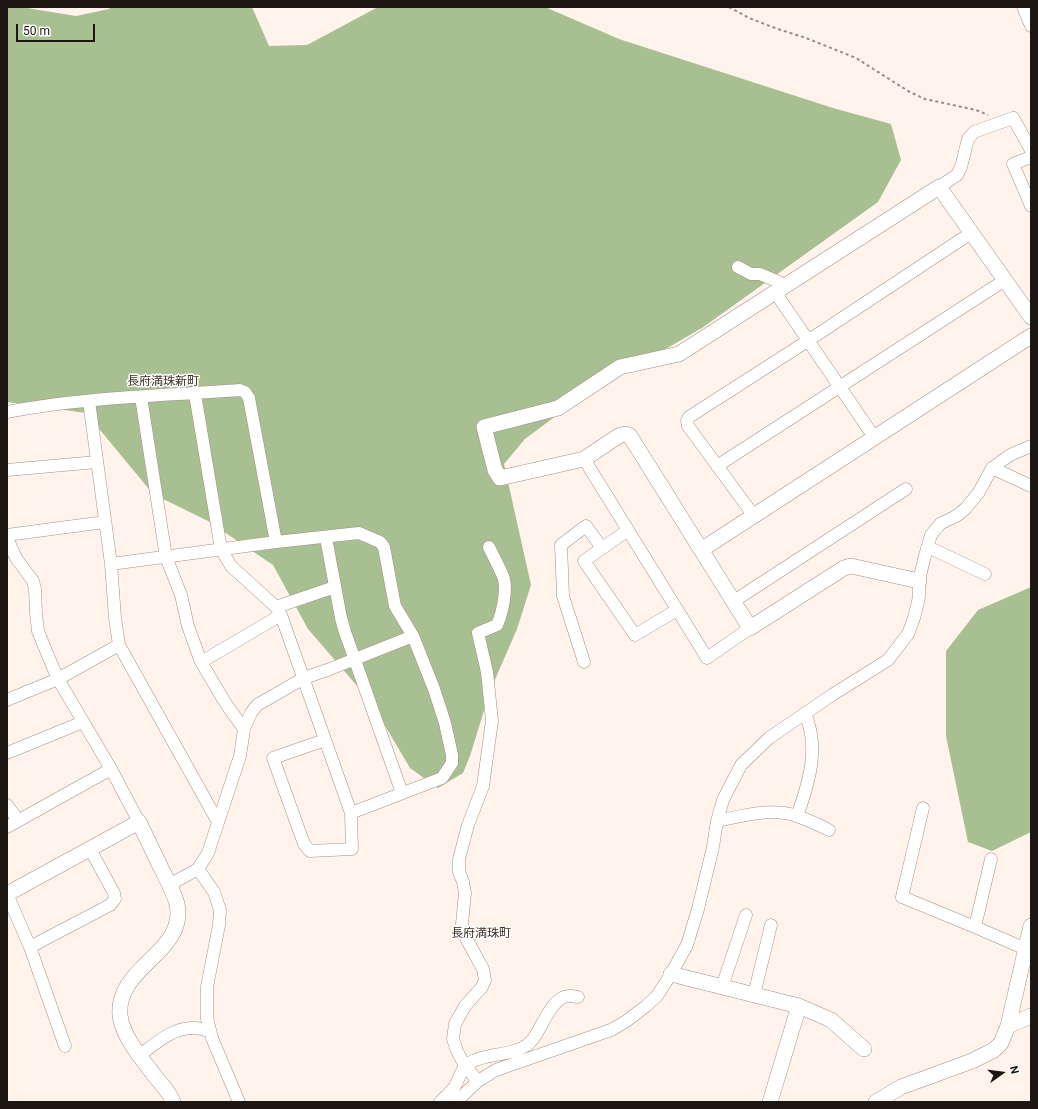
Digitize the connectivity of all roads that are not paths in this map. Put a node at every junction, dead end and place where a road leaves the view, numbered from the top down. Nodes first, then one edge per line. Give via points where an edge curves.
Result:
1 (1023, 7) edge
2 (1031, 26) edge
3 (1031, 150) edge
4 (1031, 157) edge
5 (939, 188) junction
6 (1031, 206) edge
7 (971, 232) junction
8 (738, 267) dead end
9 (1005, 280) junction
10 (780, 289) junction
11 (1031, 317) edge
12 (1031, 336) edge
13 (809, 340) junction
14 (840, 387) junction
15 (195, 394) junction
16 (141, 398) junction
17 (89, 401) junction
18 (7, 412) edge
19 (874, 437) junction
20 (1031, 446) edge
21 (584, 459) junction
22 (97, 462) junction
23 (717, 466) junction
24 (992, 468) junction
25 (7, 470) edge
26 (1031, 486) edge
27 (906, 489) dead end
28 (754, 516) junction
29 (105, 522) junction
30 (628, 530) junction
31 (7, 536) edge
32 (326, 538) junction
33 (276, 542) junction
34 (928, 547) junction
35 (489, 548) dead end
36 (602, 548) junction
37 (221, 549) junction
38 (700, 550) junction
39 (166, 557) junction
40 (12, 560) edge
41 (111, 564) junction
42 (985, 574) dead end
43 (919, 581) junction
44 (335, 588) junction
45 (734, 601) junction
46 (677, 610) junction
47 (278, 611) junction
48 (750, 628) junction
49 (413, 636) junction
50 (118, 645) junction
51 (356, 659) junction
52 (201, 662) junction
53 (584, 662) dead end
54 (304, 678) junction
55 (58, 679) junction
56 (8, 696) edge
57 (805, 714) junction
58 (83, 722) junction
59 (244, 729) junction
60 (325, 740) junction
61 (7, 752) edge
62 (111, 769) junction
63 (402, 793) junction
64 (7, 805) edge
65 (923, 808) dead end
66 (351, 814) junction
67 (796, 816) junction
68 (18, 820) junction
69 (717, 821) junction
70 (139, 822) junction
71 (218, 822) junction
72 (7, 826) edge
73 (829, 830) dead end
74 (90, 849) junction
75 (991, 859) dead end
76 (198, 869) junction
77 (170, 885) junction
78 (7, 894) edge
79 (746, 915) dead end
80 (771, 925) dead end
81 (1031, 926) edge
82 (975, 927) junction
83 (30, 948) junction
84 (1028, 949) edge
85 (671, 974) junction
86 (722, 986) junction
87 (754, 995) junction
88 (578, 997) dead end
89 (799, 1006) junction
90 (1031, 1016) edge
91 (1008, 1026) junction
92 (210, 1031) junction
93 (65, 1046) dead end
94 (864, 1049) dead end
95 (140, 1055) junction
96 (465, 1066) junction
97 (478, 1081) junction
98 (173, 1102) edge
99 (239, 1102) edge
100 (440, 1102) edge
101 (456, 1102) edge
102 (770, 1102) edge
103 (876, 1102) edge

1 - 2 street
3 - 5 street via 1013,118 974,132 968,139 957,175
4 - 6 street via 1013,164
5 - 7 street
5 - 10 street
7 - 9 street
7 - 13 street
8 - 10 street via 779,282
9 - 11 street
9 - 14 street
10 - 13 street
10 - 21 street via 679,354 620,367 558,408 484,428 495,470 500,478
12 - 19 street
13 - 14 street
13 - 23 street via 689,417 688,426
14 - 19 street
14 - 23 street
15 - 16 street
15 - 33 street via 240,390 249,398
15 - 37 street
16 - 17 street
16 - 39 street
17 - 18 street
17 - 22 street
19 - 28 street
20 - 24 street via 1010,455
21 - 30 street
21 - 38 street via 620,435 630,436
22 - 25 street
22 - 29 street
23 - 28 street
24 - 26 street
24 - 34 street via 979,492 966,508 940,524 931,535
27 - 45 street
28 - 38 street
29 - 31 street
29 - 41 street
30 - 36 street
30 - 46 street
31 - 40 street
32 - 33 street
32 - 44 street
32 - 49 street via 359,534 380,542 384,547 395,606
33 - 37 street
34 - 42 street
34 - 43 street
35 - 96 street via 504,581 504,596 497,626 478,633 487,672 492,720 484,786 468,825 459,860 459,872 465,893 462,924 466,938 483,969 485,980 482,987 464,1006 455,1024 453,1039
36 - 46 street via 584,561 635,635
36 - 53 street via 586,526 561,545 563,596
37 - 39 street
37 - 47 street via 230,566
38 - 45 street
39 - 41 street
39 - 52 street via 181,595 188,626
40 - 55 street via 33,580 38,631
41 - 50 street
43 - 48 street via 851,566
43 - 57 street via 919,597 908,634 888,660
44 - 47 street
44 - 51 street via 345,632
45 - 48 street
46 - 48 street via 707,658
47 - 52 street
47 - 54 street
49 - 51 street
49 - 63 street via 445,723 452,763 442,778
50 - 55 street
50 - 71 street
51 - 54 street
51 - 63 street
52 - 59 street
54 - 59 street via 257,705
54 - 60 street
55 - 56 street
55 - 58 street
57 - 67 street via 811,729 810,770
57 - 69 street via 770,738 741,765 723,800
58 - 61 street
58 - 62 street
59 - 71 street via 240,756
60 - 66 street
60 - 66 street via 273,758 304,844 310,851 352,849
62 - 68 street
62 - 70 street
63 - 66 street
64 - 68 street
65 - 82 street via 902,897
67 - 69 street via 771,812
67 - 73 street
68 - 72 street
69 - 85 street via 698,909 687,945
70 - 74 street
70 - 77 street
71 - 76 street via 208,853
74 - 78 street
74 - 83 street via 114,893 115,900
75 - 82 street
76 - 77 street
76 - 92 street via 214,892 220,910 207,987 207,1018
77 - 95 street via 177,905 174,930 169,941 126,987 120,1004 122,1025
78 - 83 street
79 - 86 street
80 - 87 street
81 - 84 street
82 - 84 street
83 - 93 street
84 - 91 street
85 - 86 street
85 - 97 street via 656,996 626,1022 588,1039 496,1070
86 - 87 street
87 - 89 street
88 - 96 street via 568,996 556,1002 533,1040 524,1046 471,1061
89 - 94 street via 831,1020
89 - 102 street
90 - 91 street
91 - 103 street via 1001,1042 994,1050 972,1061 901,1087
92 - 95 street via 192,1028 179,1030
92 - 99 street
95 - 98 street via 169,1092
96 - 97 street
96 - 100 street via 454,1087
97 - 101 street

